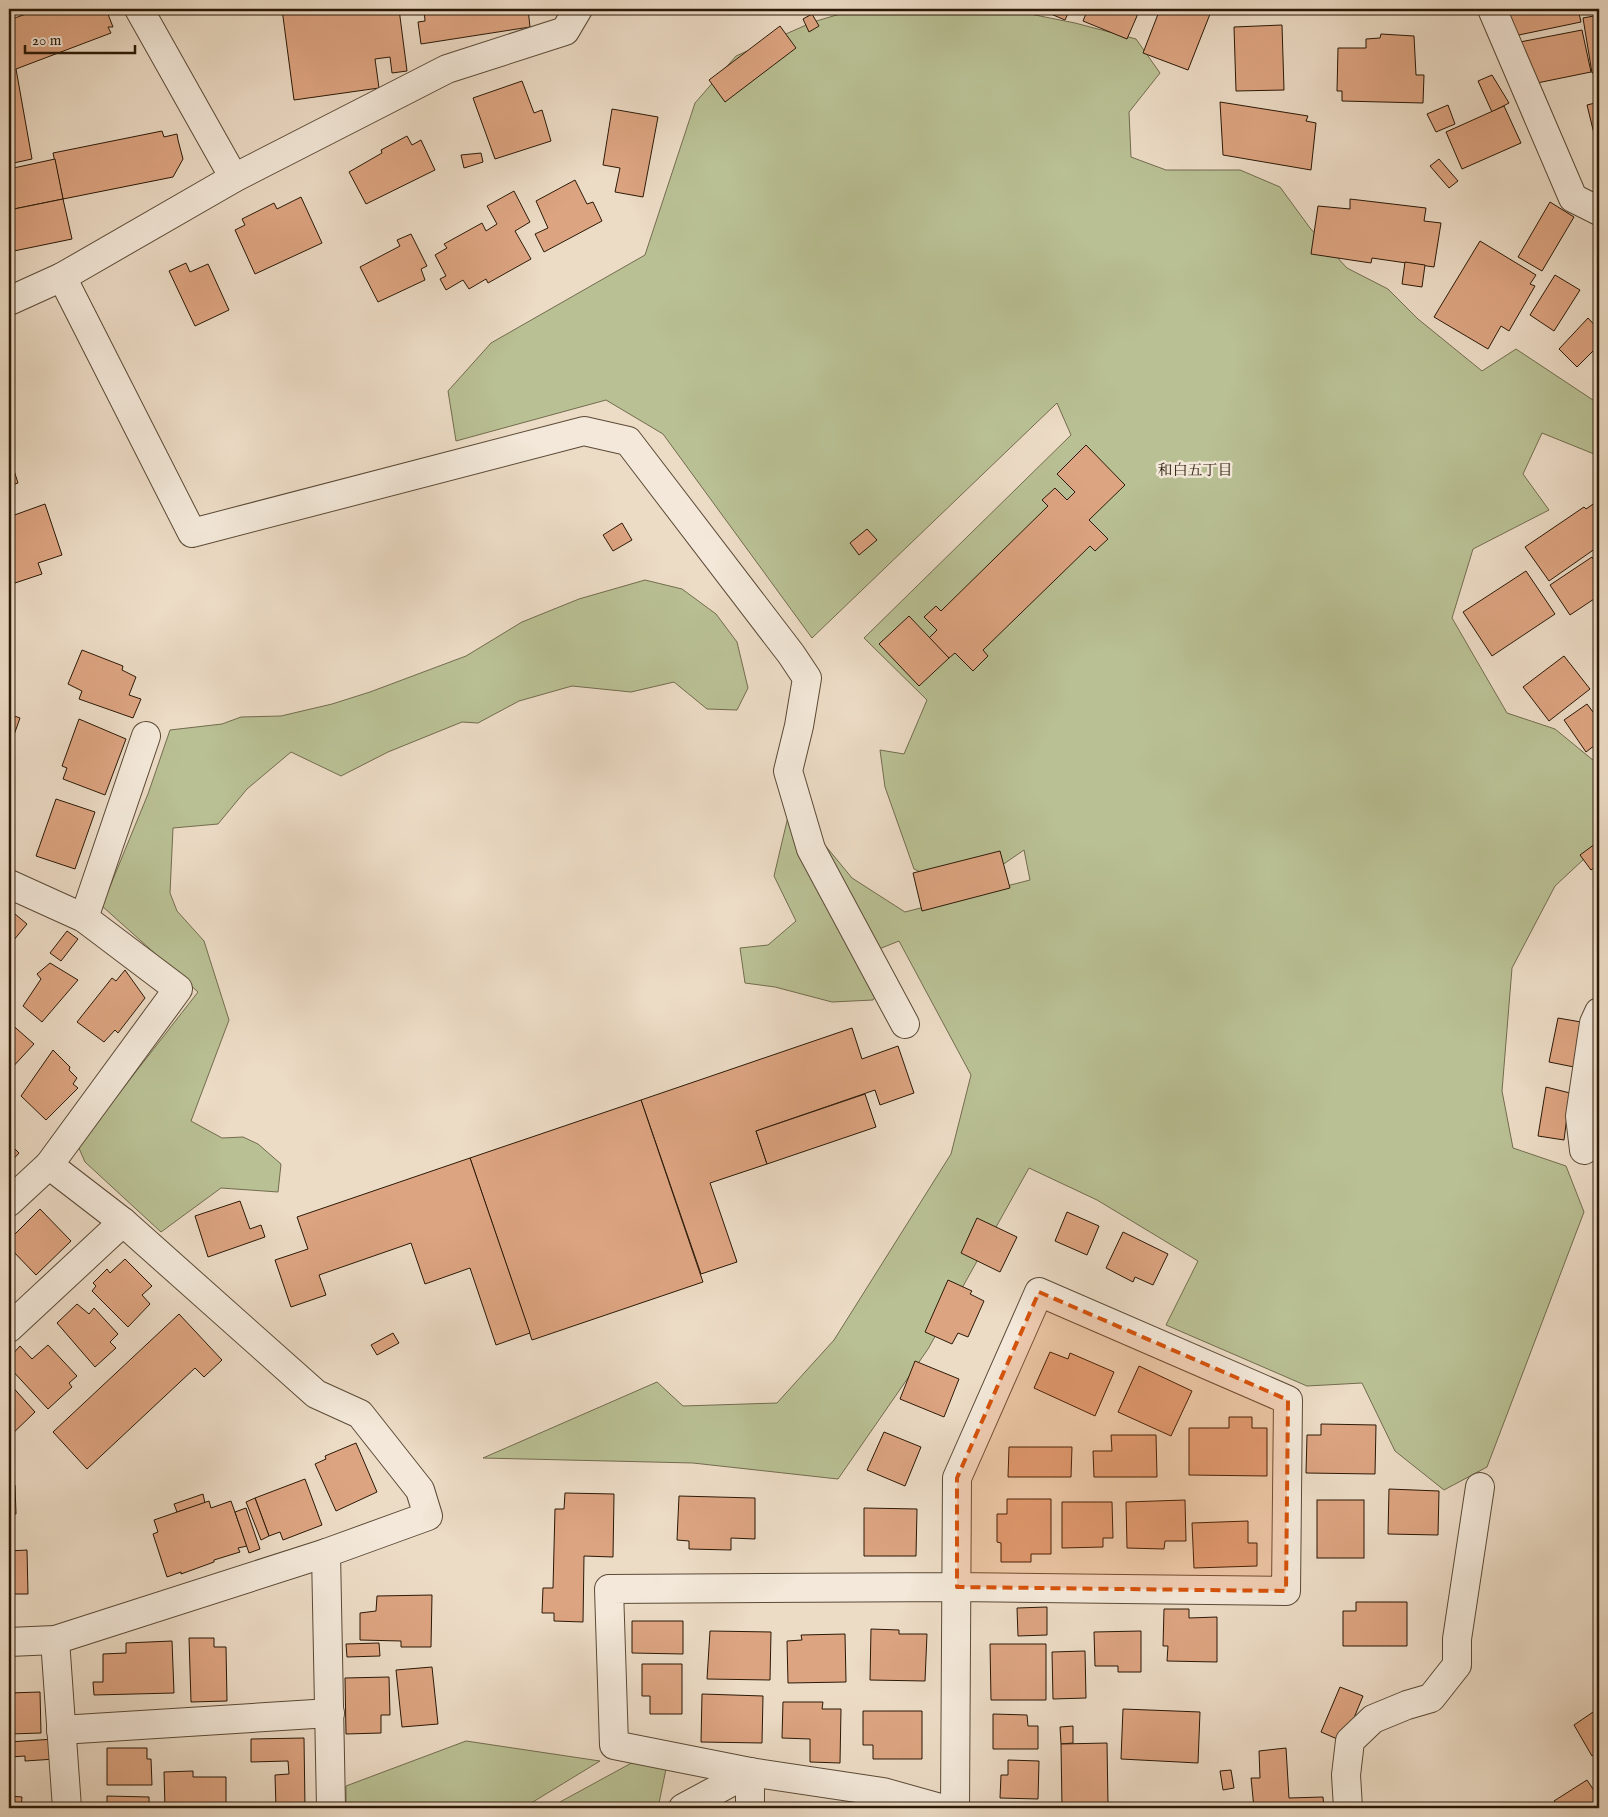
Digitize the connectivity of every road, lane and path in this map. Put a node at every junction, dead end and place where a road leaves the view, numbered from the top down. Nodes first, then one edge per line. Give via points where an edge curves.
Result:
1 (139, 9) edge
2 (578, 9) edge
3 (1492, 9) edge
4 (234, 178) junction
5 (1599, 211) edge
6 (62, 277) junction
7 (9, 301) edge
8 (146, 736) dead end
9 (9, 884) edge
10 (84, 918) junction
11 (1599, 1012) edge
12 (906, 1024) dead end
13 (1584, 1150) dead end
14 (49, 1165) junction
15 (9, 1202) edge
16 (123, 1222) junction
17 (9, 1328) edge
18 (1480, 1487) dead end
19 (326, 1553) junction
20 (957, 1587) junction
21 (55, 1640) junction
22 (9, 1642) edge
23 (330, 1713) junction
24 (61, 1730) junction
25 (750, 1772) junction
26 (67, 1808) edge
27 (331, 1808) edge
28 (682, 1808) edge
29 (750, 1808) edge
30 (940, 1808) edge
31 (955, 1808) edge
32 (1348, 1808) edge

1 - 4 street
2 - 4 street via 565,31 447,69
3 - 5 street via 1573,198
4 - 6 street
6 - 7 street
6 - 12 street via 192,533 584,431 628,441 806,678 788,771 811,849
8 - 10 street
9 - 10 street
10 - 14 street via 178,990
11 - 13 street via 1594,1023 1580,1116
14 - 15 street
14 - 16 street
16 - 17 street
16 - 19 street via 316,1394 360,1414 420,1490 428,1516
18 - 32 street via 1457,1639 1457,1665 1431,1698 1373,1719 1350,1741 1346,1775
19 - 21 street
19 - 23 street
20 - 20 street via 958,1478 1039,1292 1288,1400 1286,1591
20 - 25 street via 609,1588 614,1745
20 - 31 street
21 - 22 street
21 - 24 street
23 - 24 street
23 - 27 street
24 - 26 street
25 - 28 street
25 - 29 street
25 - 30 street via 883,1792

